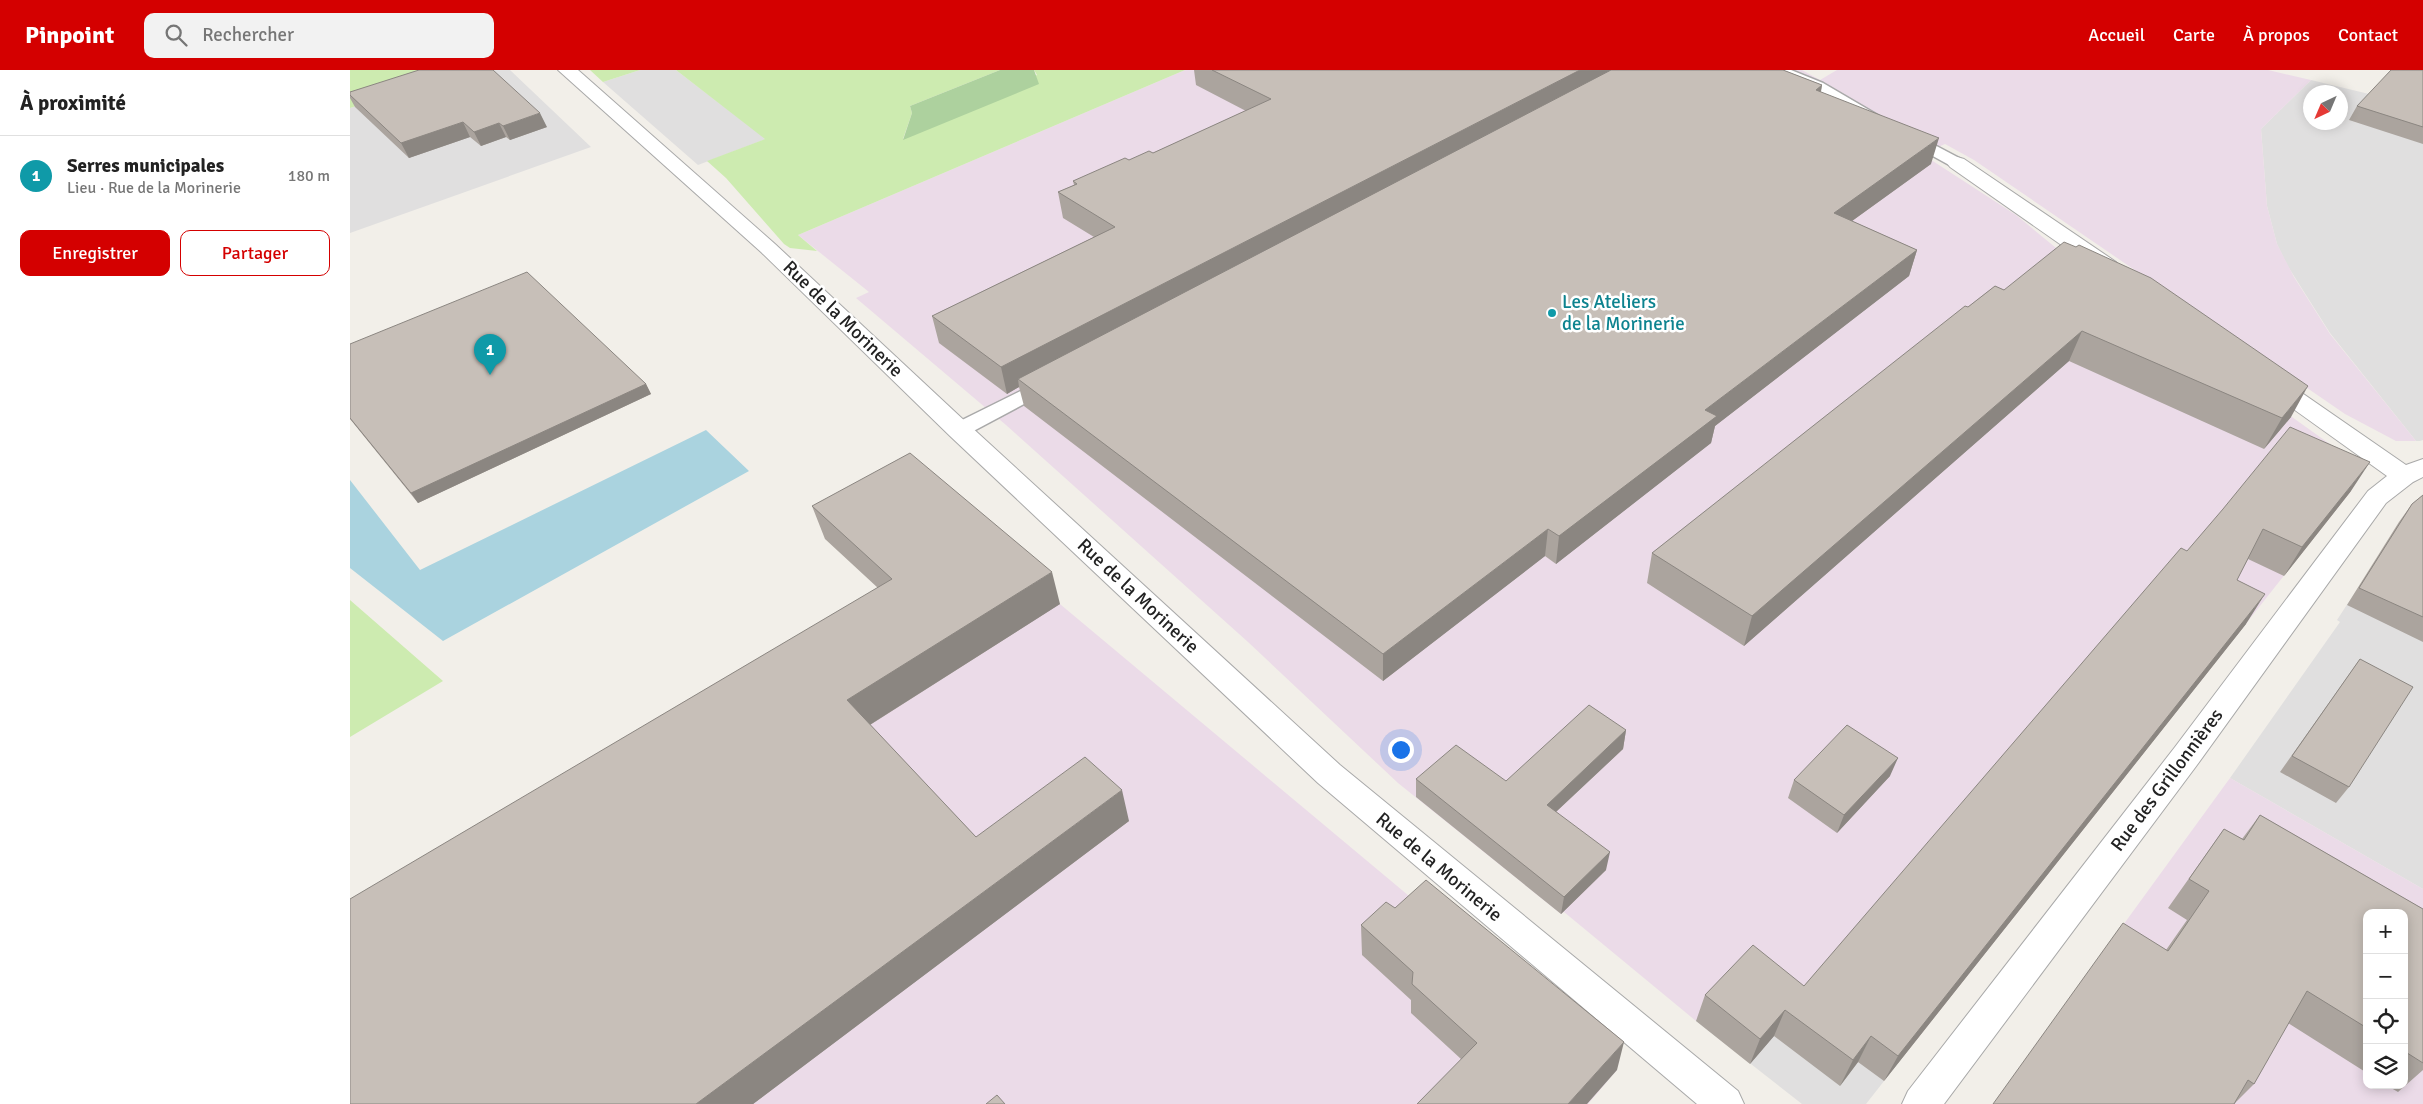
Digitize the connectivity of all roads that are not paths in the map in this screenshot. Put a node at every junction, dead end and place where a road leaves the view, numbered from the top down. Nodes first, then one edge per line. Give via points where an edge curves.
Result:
1 (567, 70) edge
2 (1778, 70) edge
3 (1957, 163) joint
4 (2126, 280) edge
5 (2249, 367) edge
6 (1066, 373) edge
7 (959, 430) junction
8 (2413, 472) edge
9 (1725, 1104) edge
10 (1921, 1104) edge

1 - 7 street, Rue de la Morinerie via 768,248
2 - 3 lane via 1818,86
3 - 4 street
5 - 8 street
6 - 7 lane
7 - 9 street, Rue de la Morinerie via 1328,774
8 - 10 street, Rue des Grillonnières via 2377,497 2186,756

